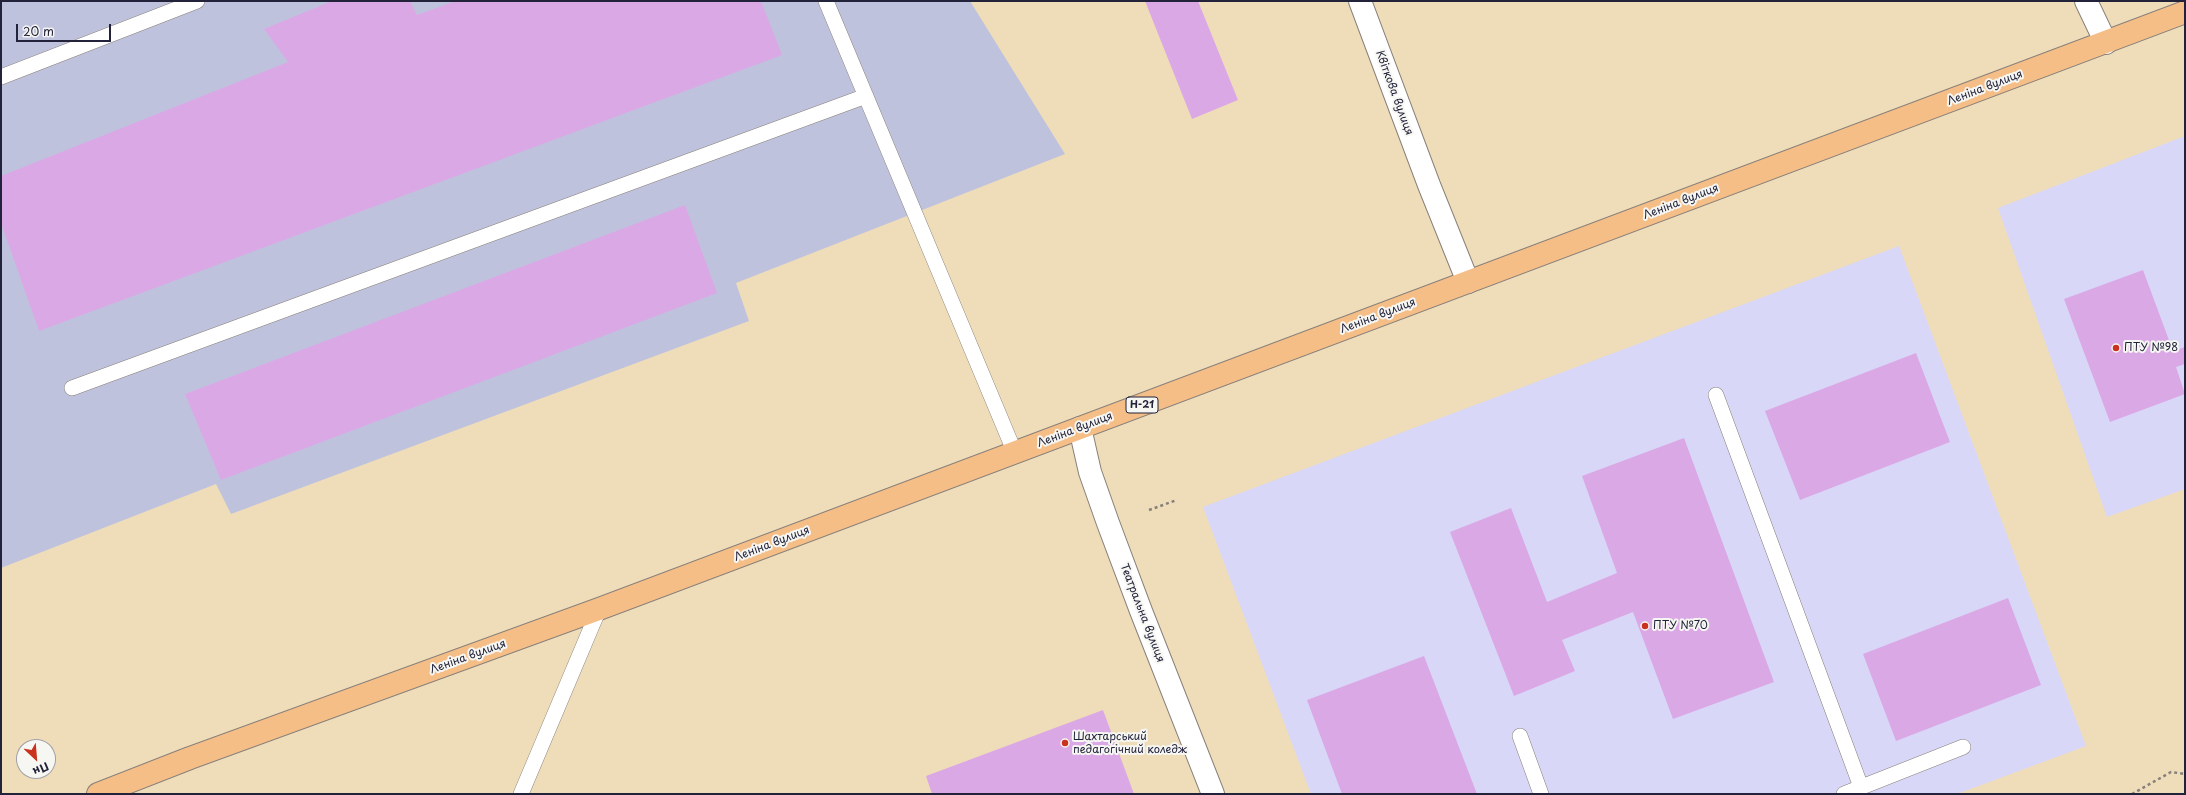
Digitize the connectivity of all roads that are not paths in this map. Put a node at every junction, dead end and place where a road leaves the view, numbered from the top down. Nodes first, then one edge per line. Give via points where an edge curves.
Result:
1 (197, 1) edge
2 (826, 1) edge
3 (1360, 1) edge
4 (2086, 1) edge
5 (2185, 12) edge
6 (2106, 43) junction
7 (1, 77) edge
8 (866, 96) junction
9 (1468, 282) junction
10 (72, 388) dead end
11 (1716, 394) dead end
12 (1080, 428) junction
13 (1015, 453) junction
14 (599, 609) junction
15 (1520, 736) dead end
16 (1963, 747) dead end
17 (1861, 788) junction
18 (98, 794) edge
19 (521, 794) edge
20 (1213, 794) edge
21 (1541, 794) edge
22 (1844, 794) edge

1 - 7 lane
2 - 8 lane
3 - 9 street, Квіткова вулиця
4 - 6 street
5 - 6 main road, Леніна вулиця / Н-21
6 - 9 main road, Леніна вулиця / Н-21
8 - 10 lane
8 - 13 lane
9 - 12 main road, Леніна вулиця / Н-21
11 - 17 lane
12 - 13 main road, Леніна вулиця / Н-21
12 - 20 street, Театральна вулиця via 1090,472 1108,523
13 - 14 main road, Леніна вулиця / Н-21
14 - 18 main road, Леніна вулиця / Н-21
14 - 19 lane
15 - 21 lane
16 - 17 lane
17 - 22 lane

